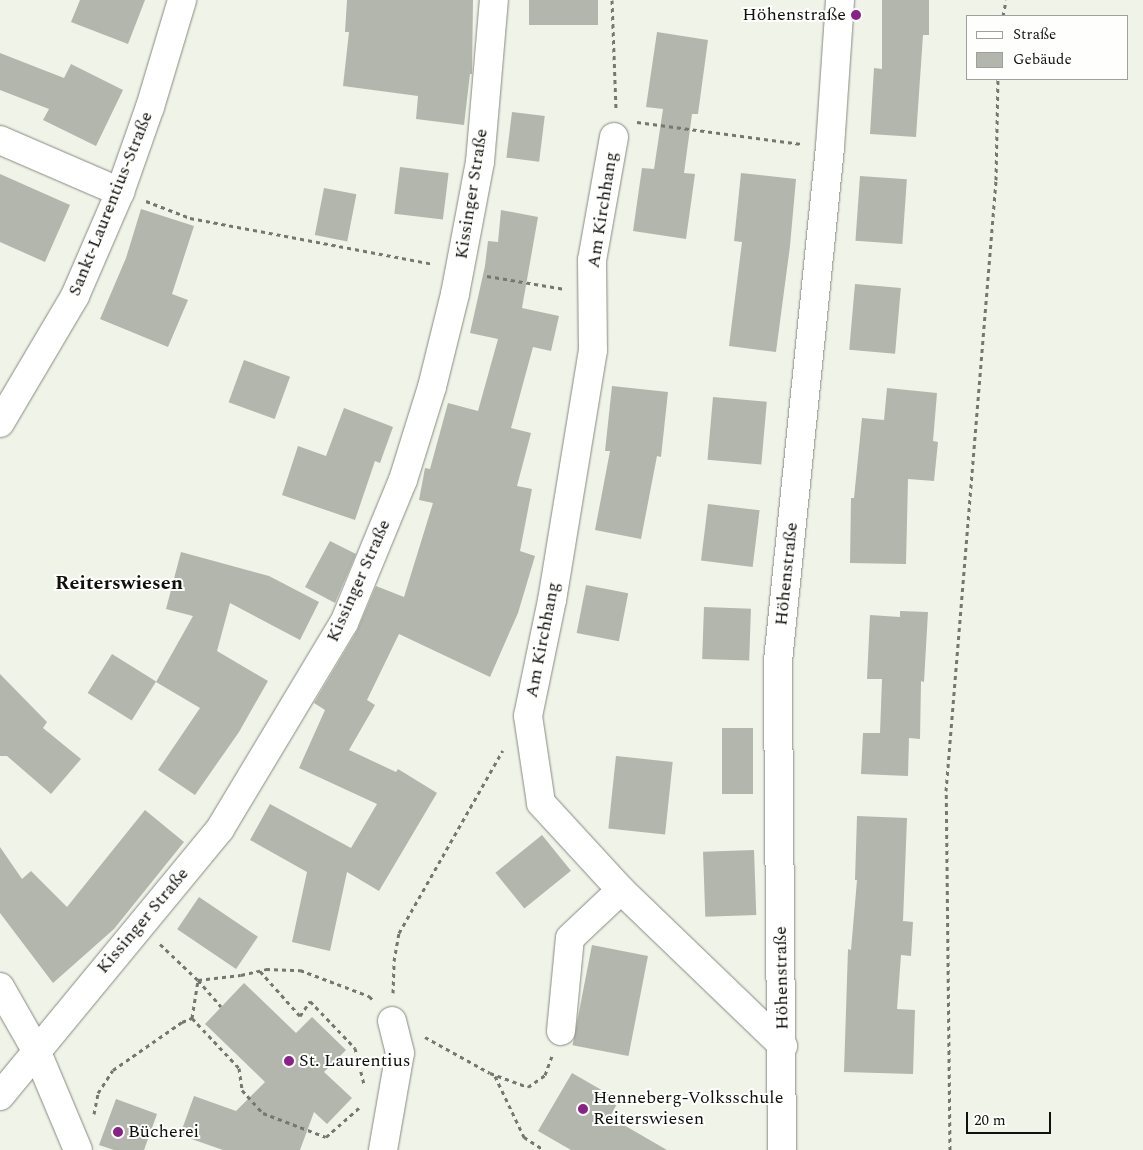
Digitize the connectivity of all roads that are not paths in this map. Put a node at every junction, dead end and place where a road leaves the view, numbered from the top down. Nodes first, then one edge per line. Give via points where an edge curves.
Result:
1 (182, 0) edge
2 (494, 0) edge
3 (840, 0) edge
4 (616, 128) road end
5 (0, 140) edge
6 (120, 192) junction
7 (0, 424) edge
8 (621, 890) junction
9 (0, 987) edge
10 (392, 1021) road end
11 (561, 1032) road end
12 (783, 1046) junction
13 (36, 1050) junction
14 (0, 1096) edge
15 (78, 1150) edge
16 (383, 1150) edge
17 (782, 1150) edge

1 - 6 street, Sankt-Laurentius-Straße
2 - 13 street, Kissinger Straße via 480,162 460,269 432,387 403,480 344,623 220,829
3 - 12 street, Höhenstraße via 830,148 778,661
4 - 8 street, Am Kirchhang via 592,260 593,350 554,591 528,716 542,803
5 - 6 street
6 - 7 street, Sankt-Laurentius-Straße via 74,296
8 - 11 street via 570,938
8 - 12 street, Am Kirchhang
9 - 13 street
10 - 16 street via 400,1053
12 - 17 street, Höhenstraße
13 - 14 street, Kissinger Straße
13 - 15 street

